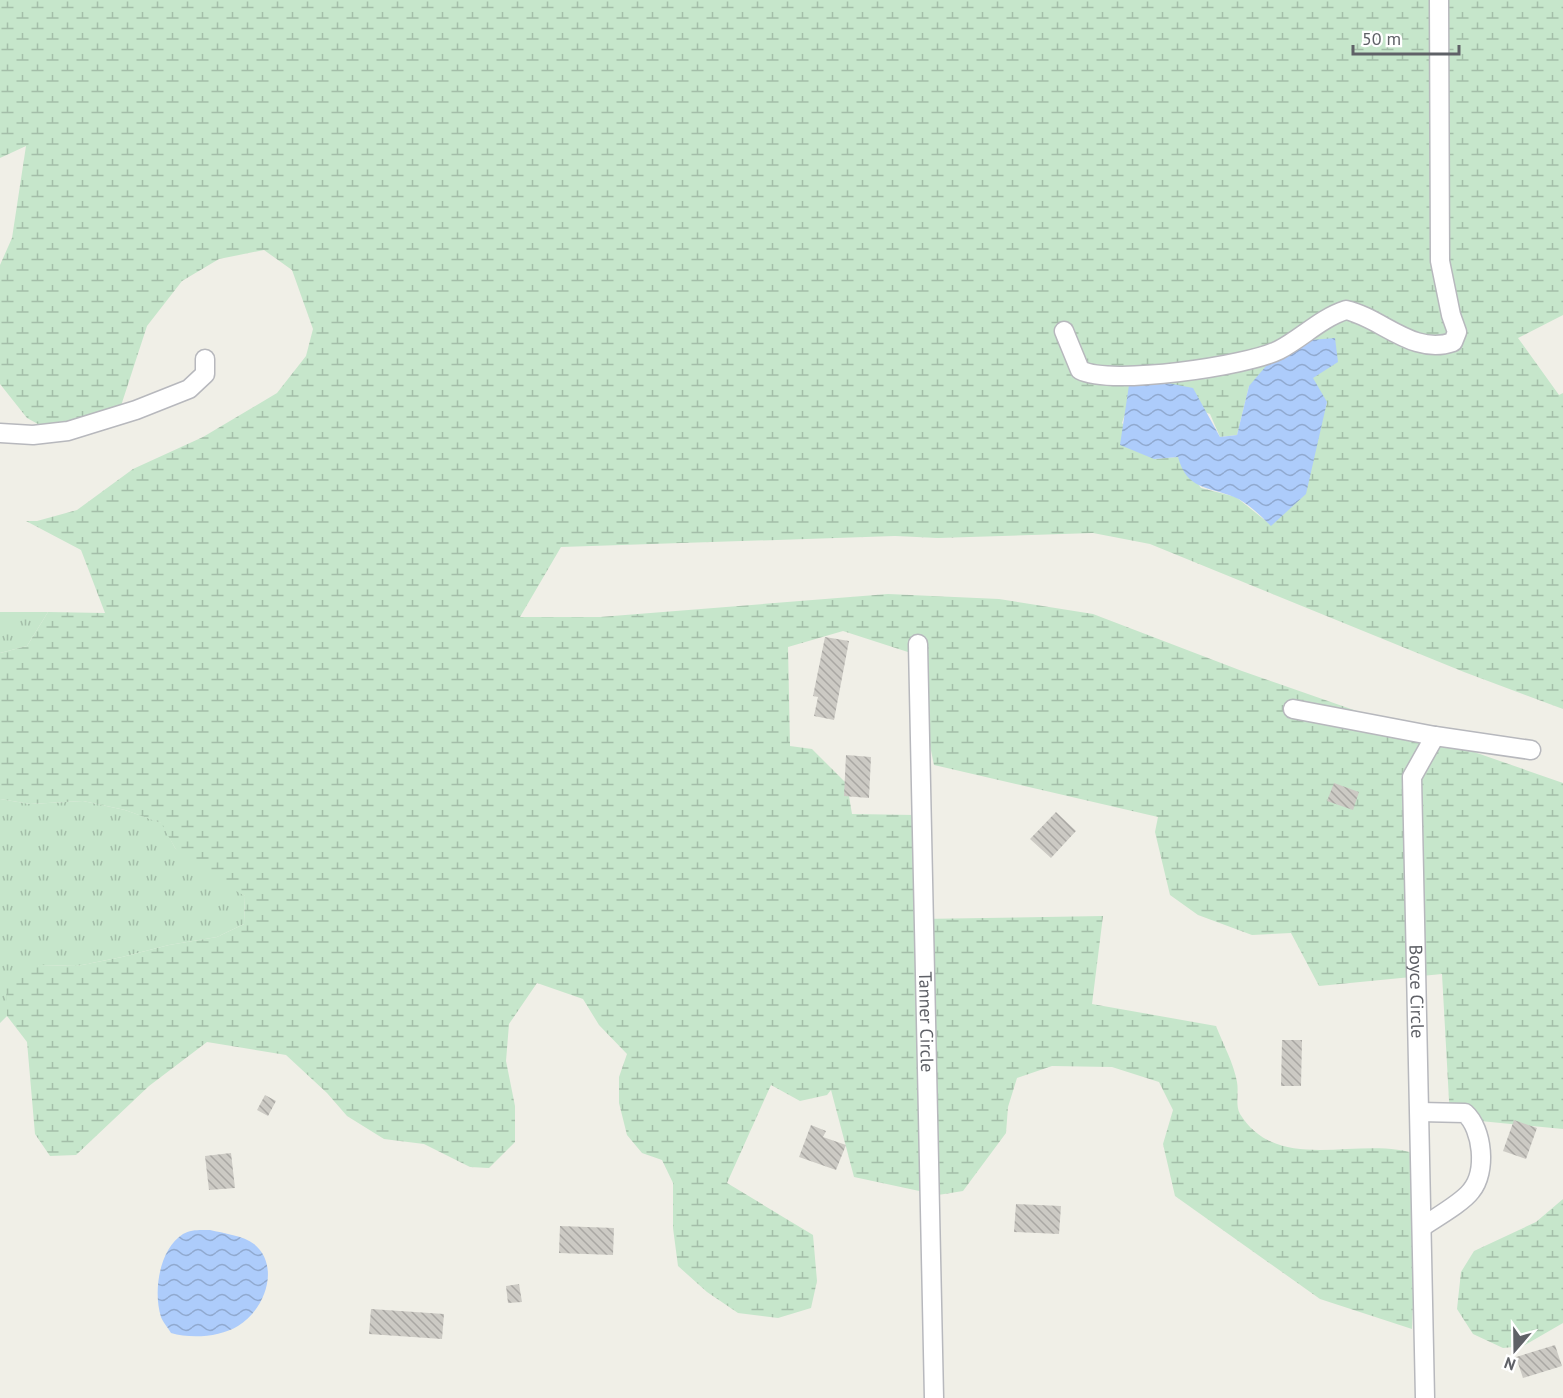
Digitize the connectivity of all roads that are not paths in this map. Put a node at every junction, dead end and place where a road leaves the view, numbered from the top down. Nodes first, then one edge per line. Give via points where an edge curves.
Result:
1 (1439, 0) edge
2 (1064, 331) dead end
3 (205, 359) dead end
4 (0, 433) edge
5 (918, 644) dead end
6 (1293, 709) dead end
7 (1435, 736) junction
8 (1531, 750) dead end
9 (1420, 1112) junction
10 (1422, 1227) junction
11 (934, 1398) edge
12 (1425, 1398) edge

1 - 2 street via 1440,261 1457,332 1453,342 1441,347 1423,344 1346,310 1255,359 1191,370 1101,374 1080,370
3 - 4 street via 205,374 189,389 136,410 68,431
5 - 11 street, Tanner Circle
6 - 7 street
7 - 8 street
7 - 9 street, Boyce Circle via 1412,777
9 - 10 street, Boyce Circle
9 - 10 street via 1465,1113 1476,1128 1479,1146 1479,1173 1471,1191
10 - 12 street, Boyce Circle

